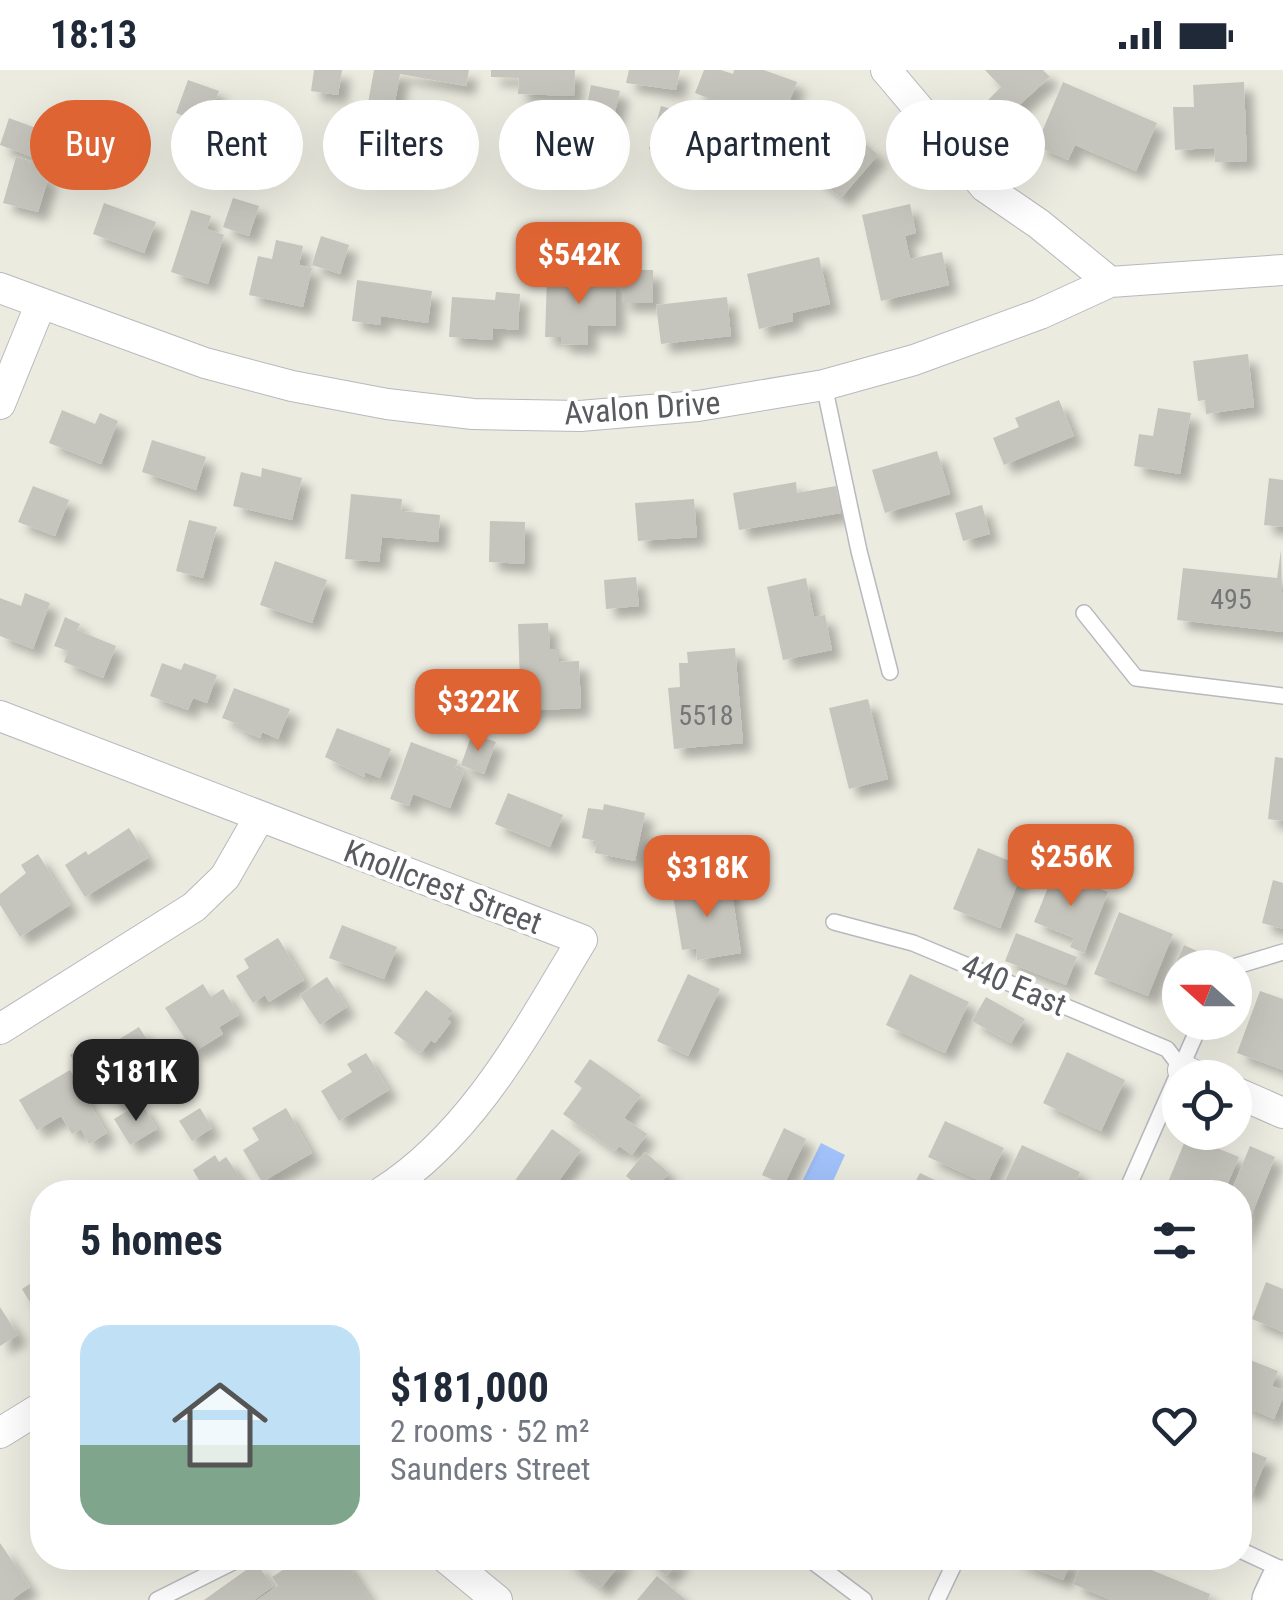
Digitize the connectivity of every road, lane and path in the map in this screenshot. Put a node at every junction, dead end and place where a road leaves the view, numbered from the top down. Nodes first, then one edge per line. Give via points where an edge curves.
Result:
1 (886, 70) edge
2 (1283, 270) edge
3 (1110, 282) junction
4 (0, 288) edge
5 (40, 304) junction
6 (824, 385) junction
7 (0, 404) edge
8 (1084, 613) dead end
9 (890, 672) dead end
10 (1283, 696) edge
11 (0, 716) edge
12 (260, 816) junction
13 (834, 922) dead end
14 (1283, 952) edge
15 (1252, 961) edge
16 (0, 1029) edge
17 (1178, 1060) edge
18 (1252, 1099) edge
19 (1283, 1113) edge
20 (1162, 1128) edge
21 (397, 1180) edge
22 (1133, 1180) edge
23 (30, 1414) edge
24 (0, 1433) edge
25 (1252, 1556) edge
26 (217, 1570) edge
27 (461, 1570) edge
28 (824, 1570) edge
29 (951, 1570) edge
30 (1283, 1570) edge
31 (1283, 1583) edge
32 (157, 1600) edge
33 (497, 1600) edge
34 (864, 1600) edge
35 (937, 1600) edge
36 (1274, 1600) edge

1 - 3 street via 986,187
2 - 3 street, Avalon Drive
3 - 6 street, Avalon Drive via 914,360
4 - 5 street, Avalon Drive
5 - 6 street, Avalon Drive via 206,364 292,386 472,414 599,415
5 - 7 street
6 - 9 lane
8 - 10 lane via 1136,678
11 - 12 street, Knollcrest Street
12 - 16 street via 225,878 194,907
12 - 21 street, Knollcrest Street via 582,940 516,1048 446,1141
13 - 17 lane, 440 East via 913,943 1167,1049
14 - 15 lane
18 - 19 street
20 - 22 lane
23 - 24 street
25 - 30 lane
26 - 32 lane
27 - 33 street
28 - 34 lane
29 - 35 lane
31 - 36 street

